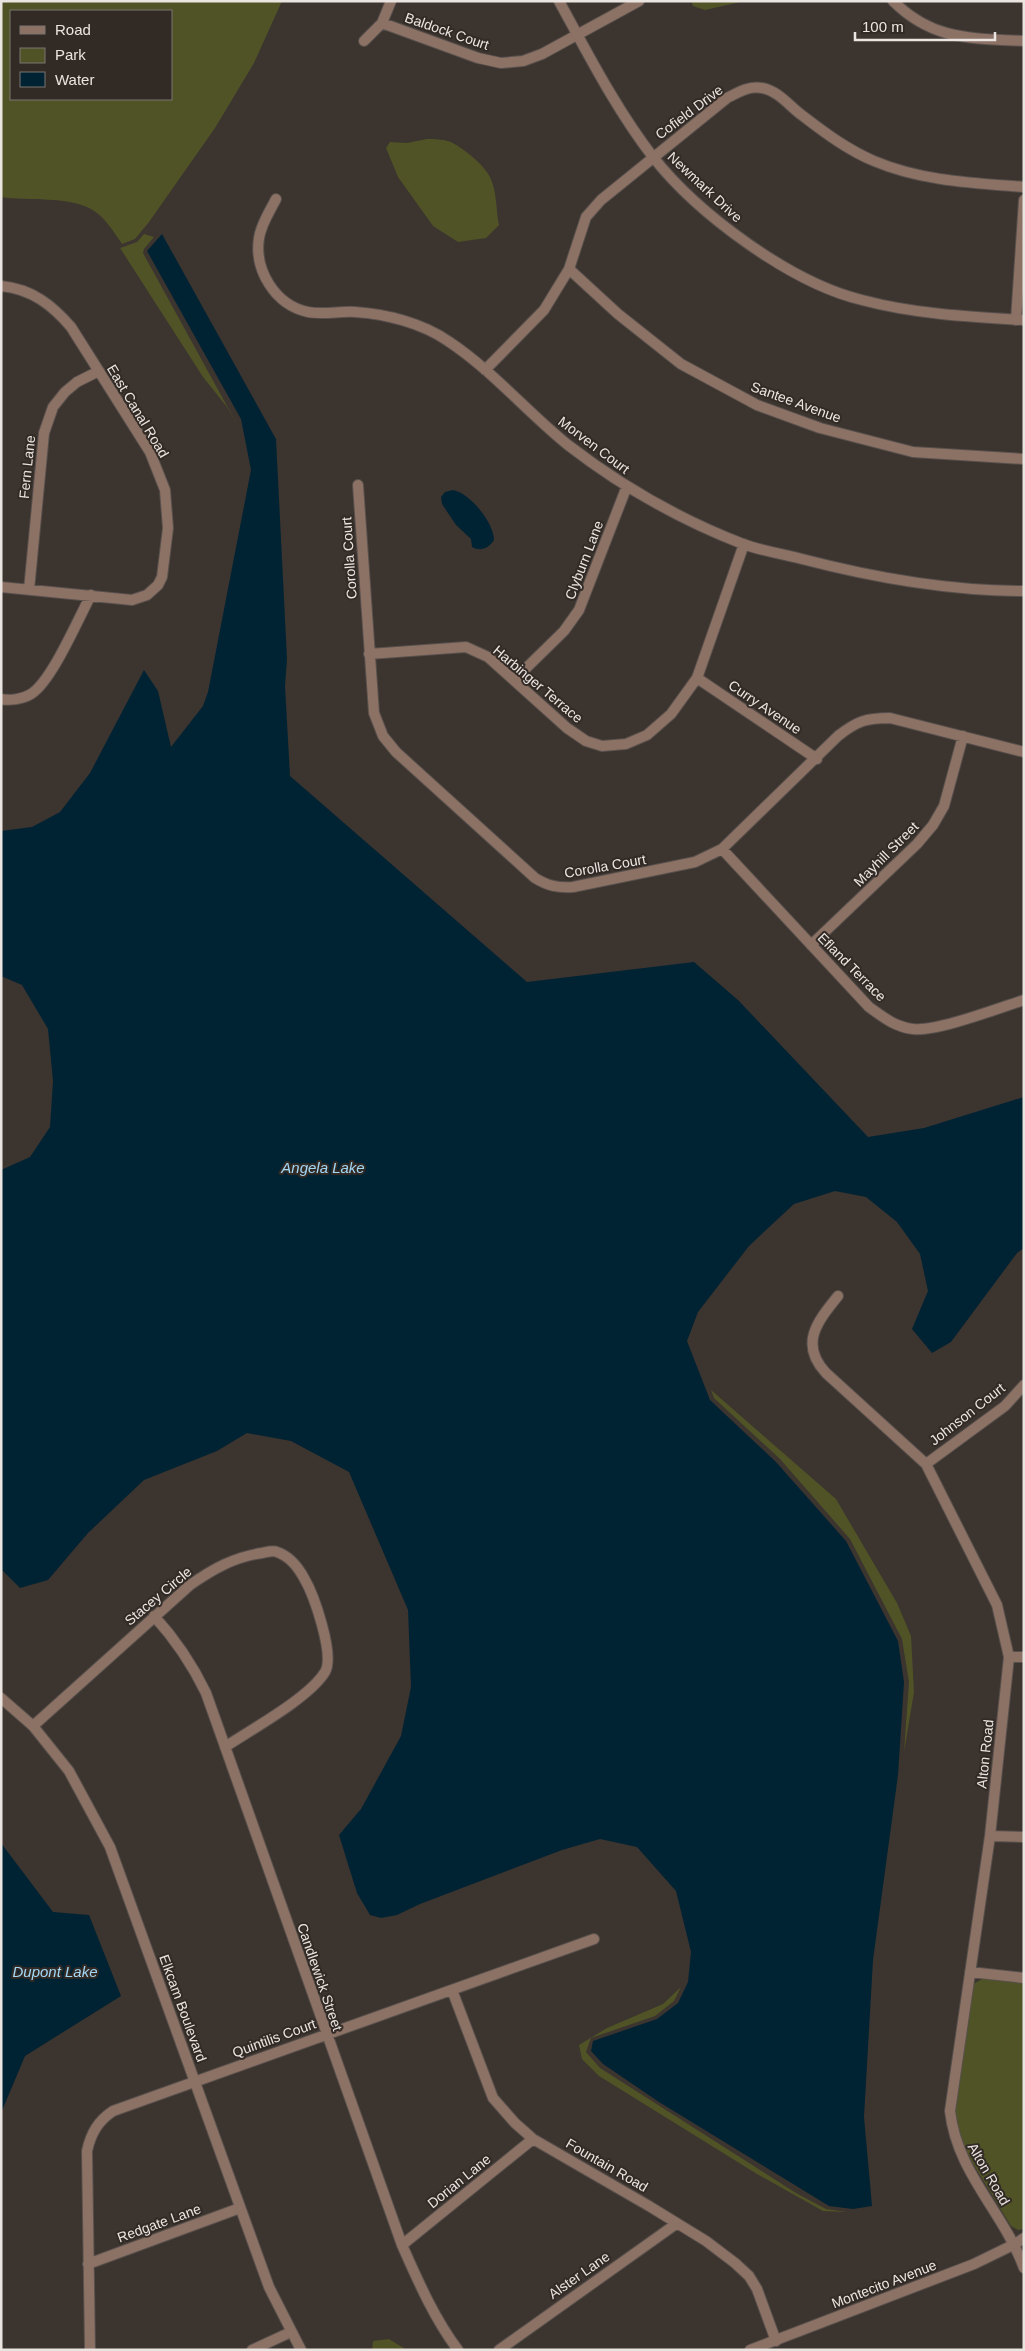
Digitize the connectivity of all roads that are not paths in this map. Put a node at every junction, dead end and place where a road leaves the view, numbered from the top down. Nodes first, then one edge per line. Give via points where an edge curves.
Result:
1 (391, 1) edge
2 (559, 1) edge
3 (640, 1) edge
4 (893, 1) edge
5 (382, 23) junction
6 (578, 36) junction
7 (364, 41) dead end
8 (1024, 41) edge
9 (653, 157) junction
10 (1024, 187) edge
11 (276, 199) dead end
12 (1024, 200) edge
13 (569, 269) junction
14 (1, 286) edge
15 (1020, 320) edge
16 (485, 370) junction
17 (98, 371) junction
18 (1024, 459) edge
19 (358, 485) dead end
20 (627, 486) junction
21 (744, 544) junction
22 (1, 587) edge
23 (29, 590) junction
24 (1024, 590) edge
25 (91, 595) junction
26 (369, 654) junction
27 (697, 678) junction
28 (514, 680) junction
29 (1, 699) edge
30 (963, 736) junction
31 (1024, 752) edge
32 (816, 759) junction
33 (722, 849) junction
34 (811, 946) junction
35 (1024, 1000) edge
36 (838, 1296) dead end
37 (1024, 1385) edge
38 (926, 1464) junction
39 (154, 1616) junction
40 (1010, 1657) junction
41 (1024, 1657) edge
42 (1, 1698) edge
43 (33, 1726) junction
44 (225, 1747) junction
45 (990, 1836) junction
46 (1024, 1837) edge
47 (594, 1939) dead end
48 (970, 1972) junction
49 (1024, 1978) edge
50 (452, 1990) junction
51 (326, 2034) junction
52 (196, 2081) junction
53 (533, 2139) junction
54 (240, 2208) junction
55 (676, 2224) junction
56 (1019, 2241) edge
57 (402, 2245) junction
58 (88, 2264) junction
59 (1024, 2268) edge
60 (291, 2332) junction
61 (776, 2341) junction
62 (90, 2350) edge
63 (252, 2350) edge
64 (301, 2350) edge
65 (458, 2350) edge
66 (499, 2350) edge
67 (750, 2350) edge

1 - 5 street
2 - 6 street, Newmark Drive
3 - 6 street, Baldock Court
4 - 8 street via 926,27 957,37
5 - 6 street, Baldock Court via 478,58 501,63 523,61
5 - 7 street
6 - 9 street, Newmark Drive
9 - 10 street, Cofield Drive via 727,98 745,88 764,88 841,144 873,161 928,177
9 - 13 street, Cofield Drive via 586,217
9 - 15 street, Newmark Drive via 675,182 726,228 778,263 825,287 862,300 919,310
11 - 16 street, Morven Court via 262,226 259,253 263,275 276,294 294,307 310,312 356,312 419,326 448,340
12 - 15 street
13 - 16 street, Cofield Drive via 544,310
13 - 18 street, Santee Avenue via 618,314 681,364 757,405 820,428 913,452
14 - 17 street, East Canal Road via 17,287 57,310
16 - 20 street, Morven Court via 569,446
17 - 23 street, Fern Lane via 76,382 65,392 53,407 44,433
17 - 25 street, East Canal Road via 150,452 165,490 168,528 162,577 147,595 132,600
19 - 26 street, Corolla Court
20 - 21 street, Morven Court
20 - 28 street, Clyburn Lane via 579,610 564,631
21 - 24 street, Morven Court via 830,567 915,584
21 - 27 street, Harbinger Terrace
22 - 23 street, East Canal Road
23 - 25 street, East Canal Road
25 - 29 street via 46,679 31,694
26 - 28 street, Harbinger Terrace via 466,647 488,657
26 - 33 street, Corolla Court via 374,713 383,736 396,752 544,884 556,888 573,887 695,862
27 - 28 street, Harbinger Terrace via 671,714 647,735 626,744 602,746 586,741 567,728
27 - 32 street, Curry Avenue
30 - 31 street, Corolla Court
30 - 32 street, Corolla Court via 890,718 871,718 854,724
30 - 34 street, Mayhill Street via 944,806 933,825
32 - 33 street, Corolla Court
33 - 34 street, Efland Terrace
34 - 35 street, Efland Terrace via 869,1007 892,1024 906,1028 940,1026
36 - 38 street, Alton Road via 814,1330 816,1361
37 - 38 street, Johnson Court via 1005,1406
38 - 40 street, Alton Road via 997,1605
39 - 43 street, Stacey Circle
39 - 44 street, Candlewick Street via 194,1667
39 - 44 street, Stacey Circle via 213,1569 240,1557 275,1551 291,1560 305,1578 326,1636 326,1670 311,1690
40 - 41 street
40 - 45 street, Alton Road
42 - 43 street, Elkcam Boulevard
43 - 52 street, Elkcam Boulevard via 69,1772 110,1847
44 - 51 street, Candlewick Street
45 - 46 street
45 - 48 street, Alton Road
47 - 50 street, Quintilis Court
48 - 49 street
48 - 56 street, Alton Road via 950,2111 952,2133 963,2161
50 - 51 street, Quintilis Court
50 - 53 street, Fountain Road via 494,2098
51 - 52 street, Quintilis Court
51 - 57 street, Candlewick Street
52 - 54 street, Elkcam Boulevard
52 - 58 street, Quintilis Court via 113,2111 102,2118 90,2136 87,2151
53 - 55 street, Fountain Road
53 - 57 street, Dorian Lane
54 - 58 street, Redgate Lane
54 - 60 street, Elkcam Boulevard via 269,2287
55 - 61 street, Fountain Road via 706,2241 749,2276
55 - 66 street, Alster Lane
56 - 59 street, Alton Road
56 - 61 street, Montecito Avenue via 974,2264
57 - 65 street, Candlewick Street via 438,2319
58 - 62 street, Quintilis Court
60 - 63 street
60 - 64 street, Elkcam Boulevard
61 - 67 street, Montecito Avenue

